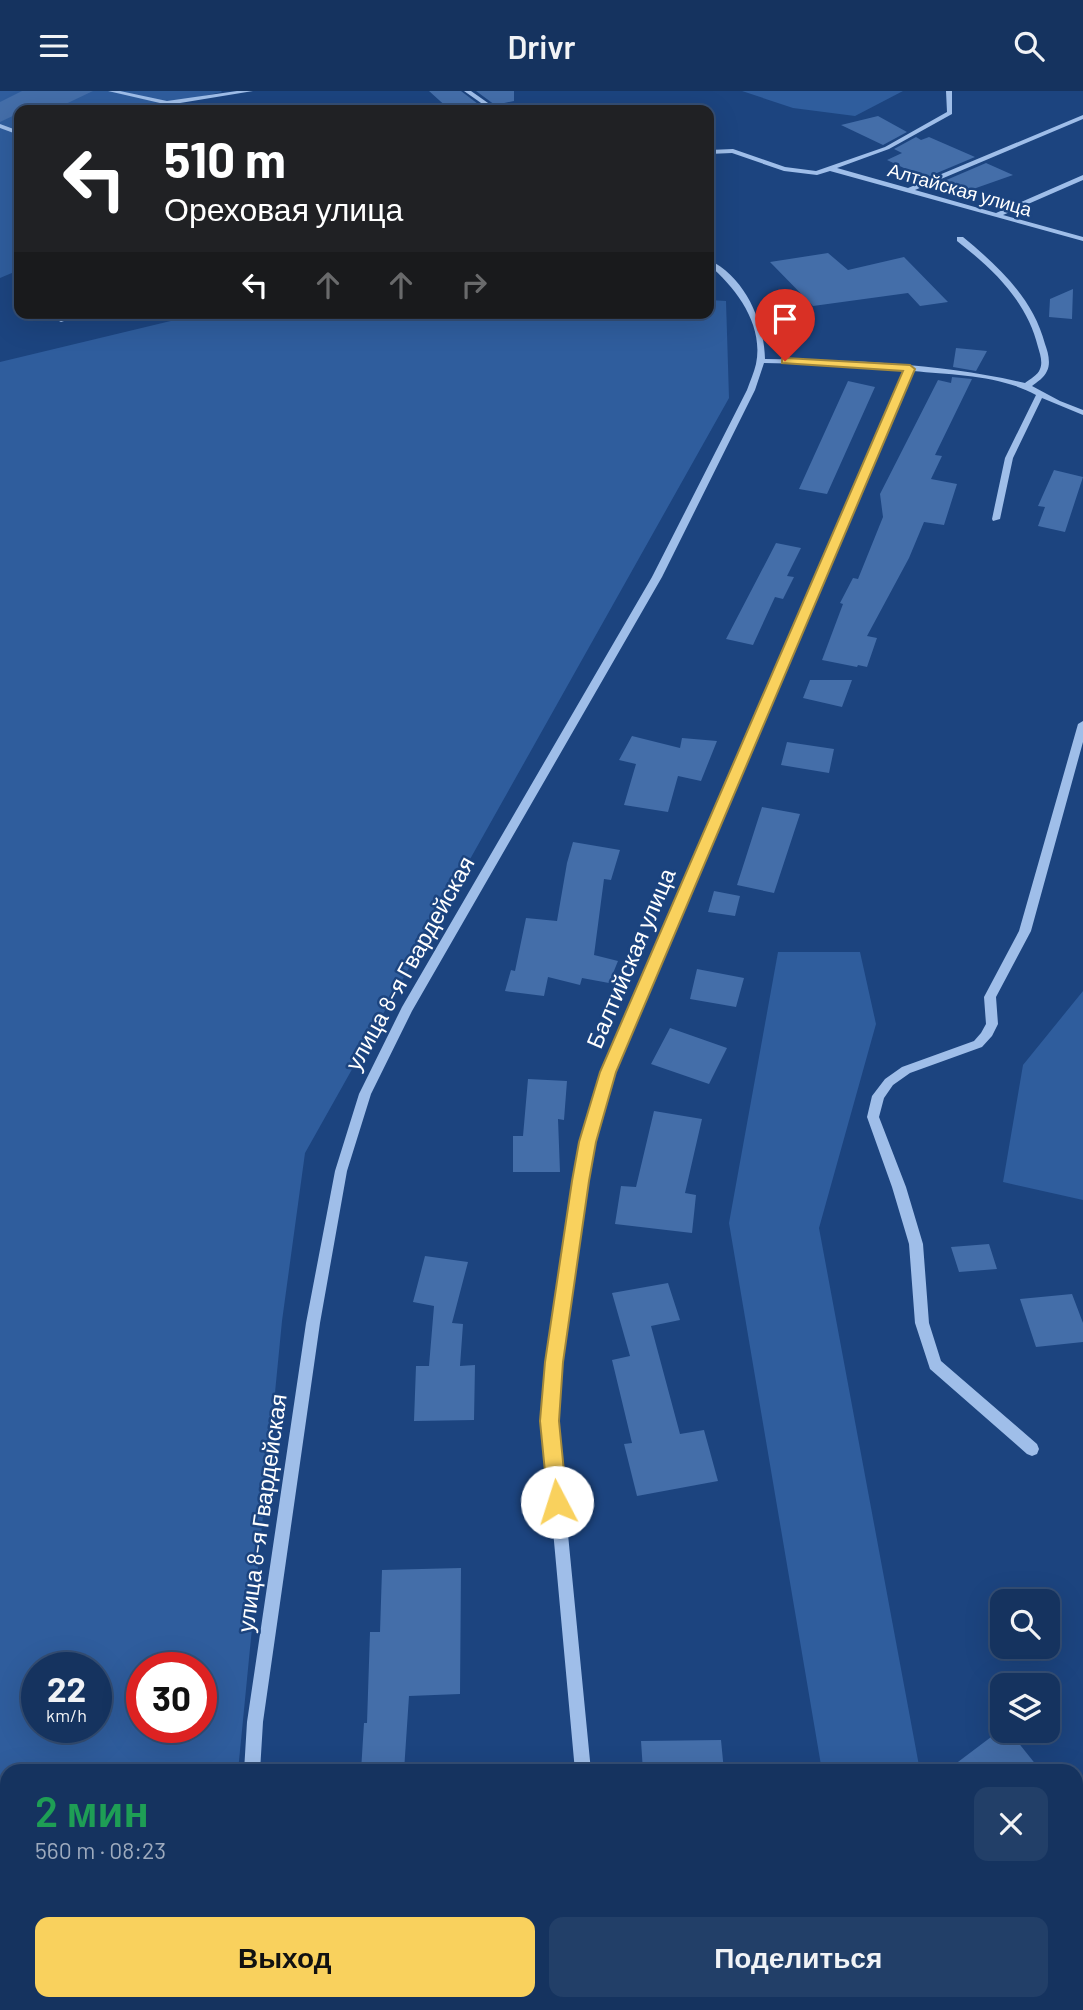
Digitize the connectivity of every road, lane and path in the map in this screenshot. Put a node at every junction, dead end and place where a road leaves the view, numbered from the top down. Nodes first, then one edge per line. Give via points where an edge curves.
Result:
1 (111, 91) edge
2 (201, 91) edge
3 (250, 91) edge
4 (467, 91) edge
5 (949, 91) edge
6 (215, 97) junction
7 (167, 103) junction
8 (161, 105) edge
9 (488, 105) edge
10 (1083, 117) edge
11 (714, 152) edge
12 (828, 168) junction
13 (1083, 177) edge
14 (907, 191) junction
15 (996, 215) junction
16 (960, 239) dead end
17 (1083, 239) edge
18 (714, 266) edge
19 (64, 319) edge
20 (61, 320) dead end
21 (761, 361) junction
22 (910, 369) junction
23 (1026, 386) junction
24 (1040, 394) junction
25 (1083, 414) edge
26 (996, 519) dead end
27 (1083, 724) edge
28 (1032, 1449) dead end
29 (253, 1764) edge
30 (582, 1764) edge

1 - 7 street
2 - 6 street
3 - 6 street
4 - 9 street
5 - 12 street via 950,113 887,148
6 - 7 street
7 - 8 street
10 - 14 street
11 - 12 street via 733,151 800,171 817,173
12 - 14 street, Алтайская улица
13 - 15 street
14 - 15 street, Алтайская улица
15 - 17 street, Алтайская улица
16 - 23 street via 1004,277 1024,304 1045,362 1043,373
18 - 21 street via 740,289 753,309
19 - 20 street
21 - 22 street
21 - 29 street, улица 8-я Гвардейская via 751,390 657,577 406,1010 365,1094 341,1171 313,1323
22 - 23 street via 984,376
22 - 30 street, Балтийская улица via 608,1072 588,1142 554,1362 550,1421
23 - 24 street
24 - 25 street
24 - 26 street via 1009,458
27 - 28 street via 1025,931 990,997 992,1024 986,1036 978,1044 906,1070 889,1082 878,1096 873,1117 916,1244 922,1323 935,1365

